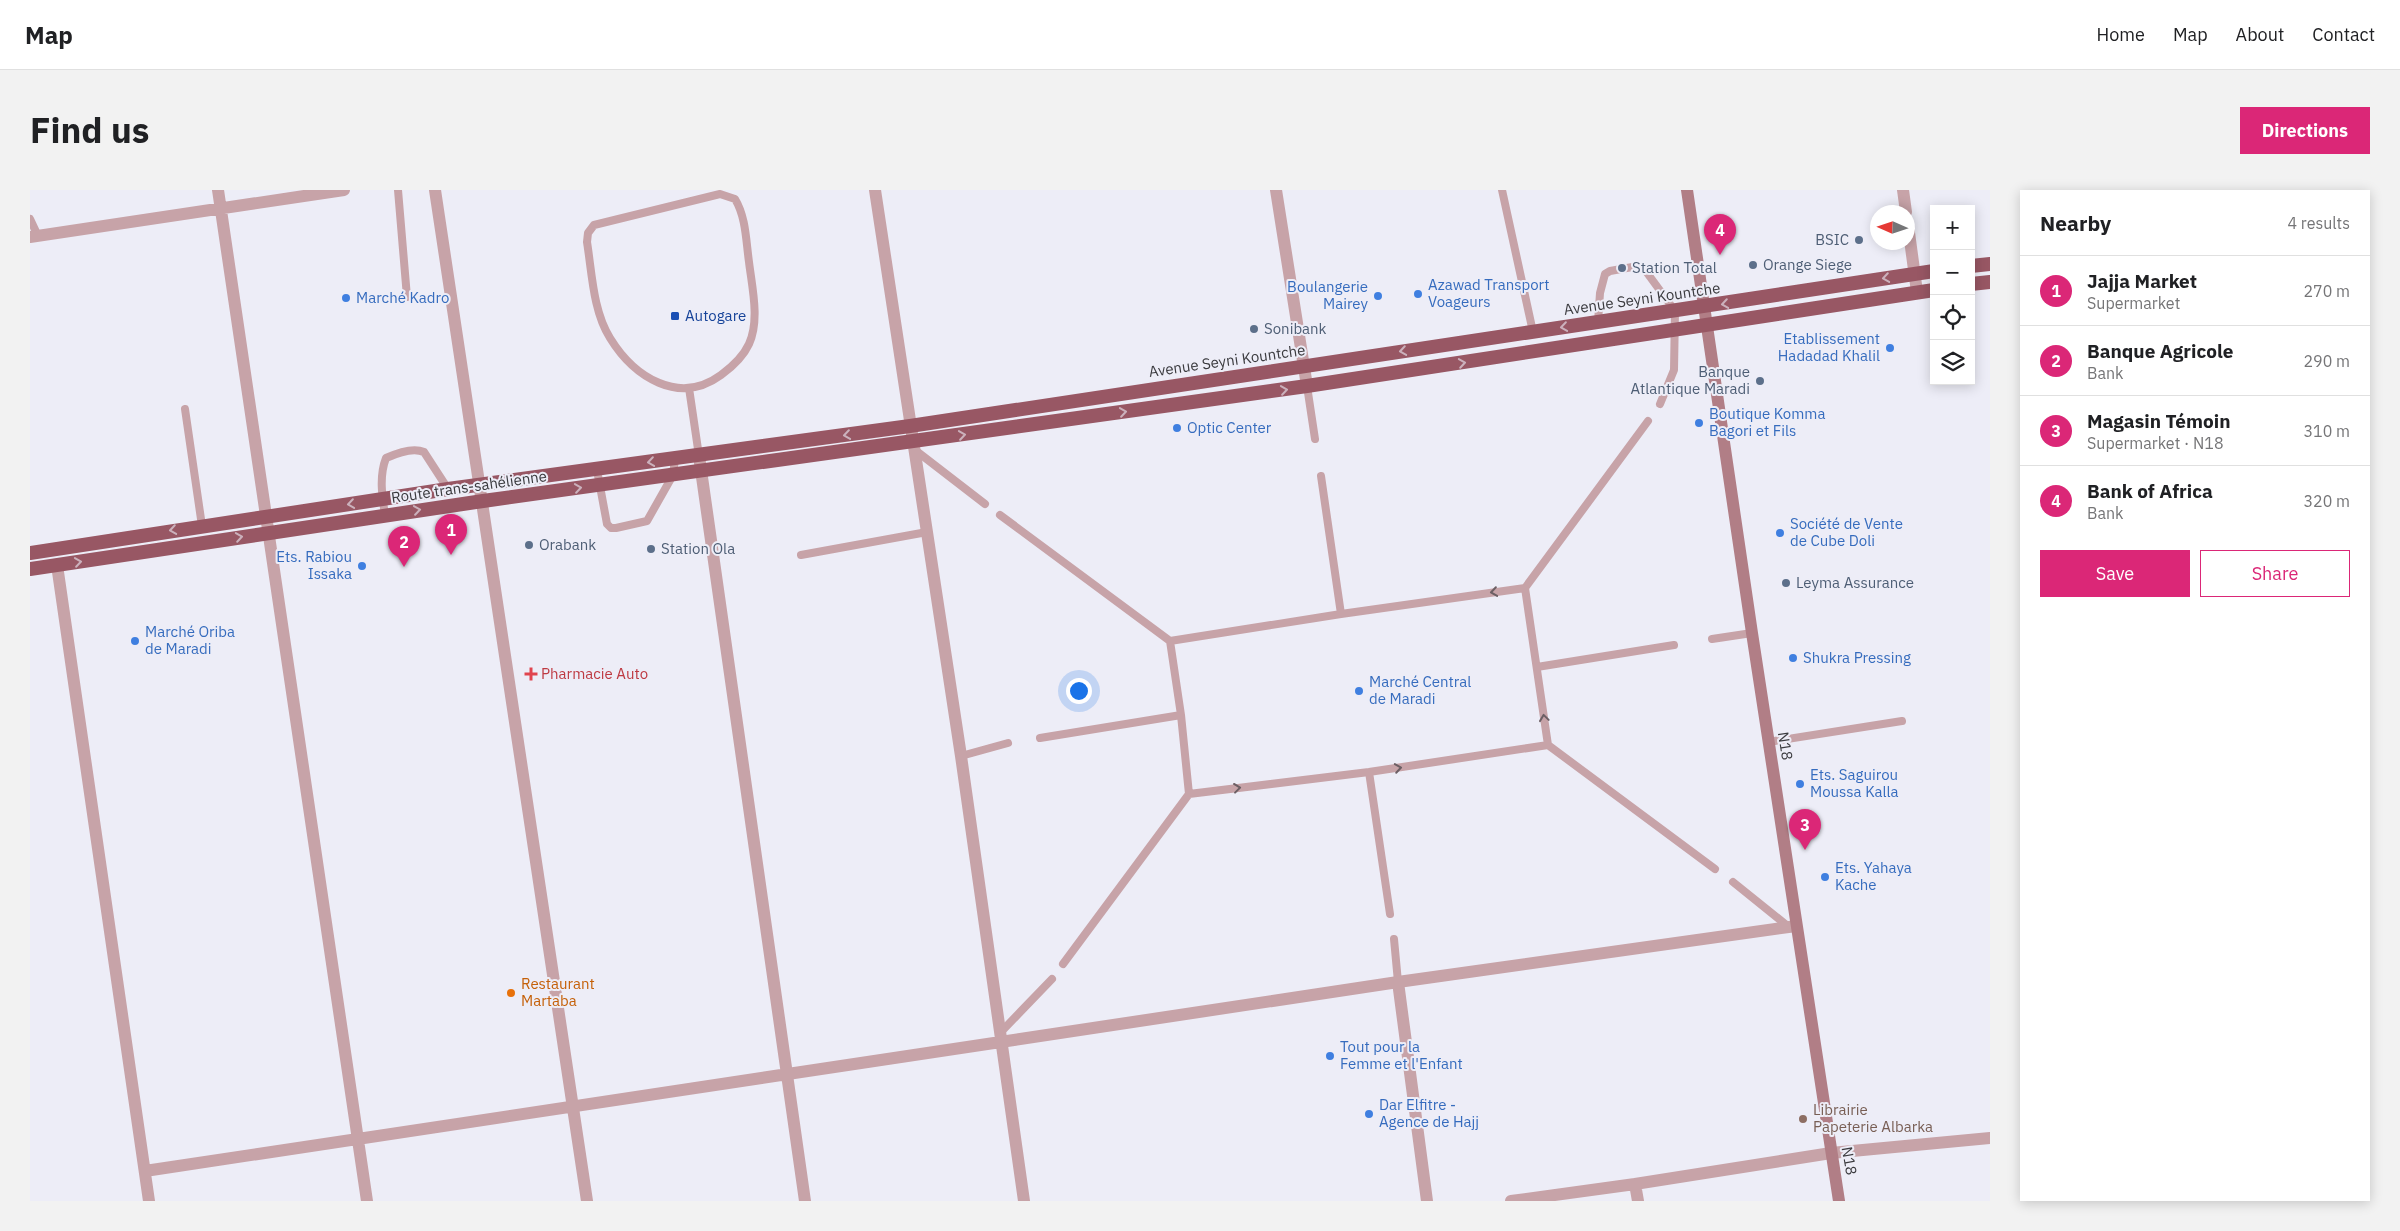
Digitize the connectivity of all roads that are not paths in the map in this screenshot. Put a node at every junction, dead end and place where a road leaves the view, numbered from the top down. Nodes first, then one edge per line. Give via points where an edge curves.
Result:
1 (218, 190) edge
2 (344, 190) edge
3 (398, 190) edge
4 (435, 190) edge
5 (874, 190) edge
6 (1276, 190) edge
7 (1502, 190) edge
8 (1687, 190) edge
9 (1903, 190) edge
10 (1905, 205) edge
11 (220, 207) junction
12 (30, 219) edge
13 (34, 236) edge
14 (1911, 250) edge
15 (1990, 264) edge
16 (1975, 266) edge
17 (1930, 272) edge
18 (1914, 274) junction
19 (1990, 282) edge
20 (1975, 284) edge
21 (1930, 290) edge
22 (1917, 292) junction
23 (407, 297) dead end
24 (1703, 307) junction
25 (1675, 311) junction
26 (1598, 322) junction
27 (1706, 326) junction
28 (1676, 331) junction
29 (1533, 332) junction
30 (1304, 367) junction
31 (1308, 386) junction
32 (689, 388) junction
33 (1660, 404) dead end
34 (185, 409) dead end
35 (1648, 421) dead end
36 (910, 426) junction
37 (895, 428) joint
38 (1315, 440) dead end
39 (914, 446) junction
40 (698, 456) junction
41 (675, 459) junction
42 (597, 470) junction
43 (701, 472) junction
44 (673, 474) junction
45 (1321, 476) dead end
46 (480, 485) junction
47 (599, 485) junction
48 (448, 489) junction
49 (382, 499) junction
50 (483, 500) junction
51 (985, 504) dead end
52 (385, 515) junction
53 (1000, 515) dead end
54 (267, 516) junction
55 (202, 526) junction
56 (269, 532) junction
57 (927, 532) junction
58 (30, 553) edge
59 (801, 555) dead end
60 (57, 565) junction
61 (30, 569) edge
62 (1525, 588) junction
63 (1341, 614) junction
64 (1752, 633) junction
65 (1712, 639) dead end
66 (1170, 641) junction
67 (1674, 645) dead end
68 (1537, 667) junction
69 (1181, 715) junction
70 (1902, 721) dead end
71 (1040, 738) dead end
72 (1768, 742) junction
73 (1008, 743) dead end
74 (1548, 745) junction
75 (961, 756) junction
76 (1369, 772) junction
77 (1188, 794) junction
78 (1715, 869) dead end
79 (1732, 882) dead end
80 (1390, 914) dead end
81 (1792, 927) junction
82 (1394, 939) dead end
83 (1063, 964) dead end
84 (1052, 979) dead end
85 (1398, 982) junction
86 (1001, 1038) junction
87 (787, 1075) junction
88 (572, 1105) junction
89 (358, 1138) junction
90 (1990, 1138) edge
91 (1831, 1152) junction
92 (145, 1171) junction
93 (1635, 1184) junction
94 (149, 1201) edge
95 (366, 1201) edge
96 (587, 1201) edge
97 (805, 1201) edge
98 (1024, 1201) edge
99 (1427, 1201) edge
100 (1511, 1201) edge
101 (1638, 1201) edge
102 (1839, 1201) edge

1 - 11 street
2 - 11 street
3 - 23 lane
4 - 46 street
5 - 36 street
6 - 30 street
7 - 29 lane
8 - 24 main road, N18
9 - 10 street
11 - 13 street
11 - 54 street
12 - 13 lane
14 - 18 street
15 - 16 highway
17 - 18 highway, Avenue Seyni Kountche
18 - 22 street
18 -> 24 highway, Avenue Seyni Kountche
19 - 20 highway
21 - 22 highway
22 - 27 highway
24 - 25 highway, Avenue Seyni Kountche
24 - 27 main road, N18
25 - 26 highway, Avenue Seyni Kountche
25 - 26 lane via 1645,270 1638,266 1605,274
25 - 28 lane
26 -> 29 highway, Avenue Seyni Kountche
27 - 28 highway
27 - 64 main road, N18
31 -> 28 highway
28 - 33 lane via 1674,370
29 -> 30 highway, Avenue Seyni Kountche
30 - 31 street
30 - 36 highway, Avenue Seyni Kountche
31 - 38 lane
39 -> 31 highway
32 - 32 lane via 714,380 734,366 749,344 755,322 749,260 739,206 736,199 720,194 594,225 588,233 599,311 610,338 639,373 663,385
32 - 40 lane
34 - 55 lane
35 - 62 lane
36 - 37 highway, Avenue Seyni Kountche
36 - 39 street
37 -> 40 highway, Route trans-sahélienne
39 - 43 highway, Route trans-sahélienne
39 - 51 lane
39 - 57 street
40 - 41 highway, Route trans-sahélienne
40 - 43 street
41 -> 42 highway, Route trans-sahélienne
41 - 44 lane
42 - 46 highway, Route trans-sahélienne
42 - 47 lane
43 - 44 highway, Route trans-sahélienne
43 - 87 street
44 - 47 highway, Route trans-sahélienne
44 - 47 lane via 647,521 616,528 607,524
45 - 63 lane
46 - 48 highway, Route trans-sahélienne
46 - 50 street
50 -> 47 highway, Route trans-sahélienne
48 - 49 highway, Route trans-sahélienne
48 - 49 lane via 429,458 418,450 397,453 386,458 382,472
49 - 52 lane
49 -> 54 highway, Route trans-sahélienne
52 -> 50 highway, Route trans-sahélienne
50 - 88 street
52 - 56 highway, Route trans-sahélienne
53 - 66 lane
54 - 55 highway, Route trans-sahélienne
54 - 56 street
55 -> 58 highway, Route trans-sahélienne
60 -> 56 highway, Route trans-sahélienne
56 - 89 street
57 - 59 lane
57 - 75 street
60 - 61 highway, Route trans-sahélienne
60 - 92 street
62 -> 63 lane
62 - 68 lane
63 - 66 lane
64 - 65 lane
64 - 72 main road, N18
66 - 69 lane
67 - 68 lane
74 -> 68 lane
69 - 71 lane
69 - 77 lane
70 - 72 lane
72 - 81 main road, N18
73 - 75 lane
76 -> 74 lane
74 - 78 lane
75 - 86 street
77 -> 76 lane
76 - 80 lane
77 - 83 lane
79 - 81 lane
81 - 85 street
81 - 91 main road, N18
82 - 85 lane
84 - 86 lane
85 - 86 street
85 - 99 street
86 - 87 street
86 - 98 street
87 - 88 street
87 - 97 street
88 - 89 street
88 - 96 street
89 - 92 street
89 - 95 street
90 - 91 street
91 - 93 street
91 - 102 main road, N18
92 - 94 street
93 - 100 street
93 - 101 street

